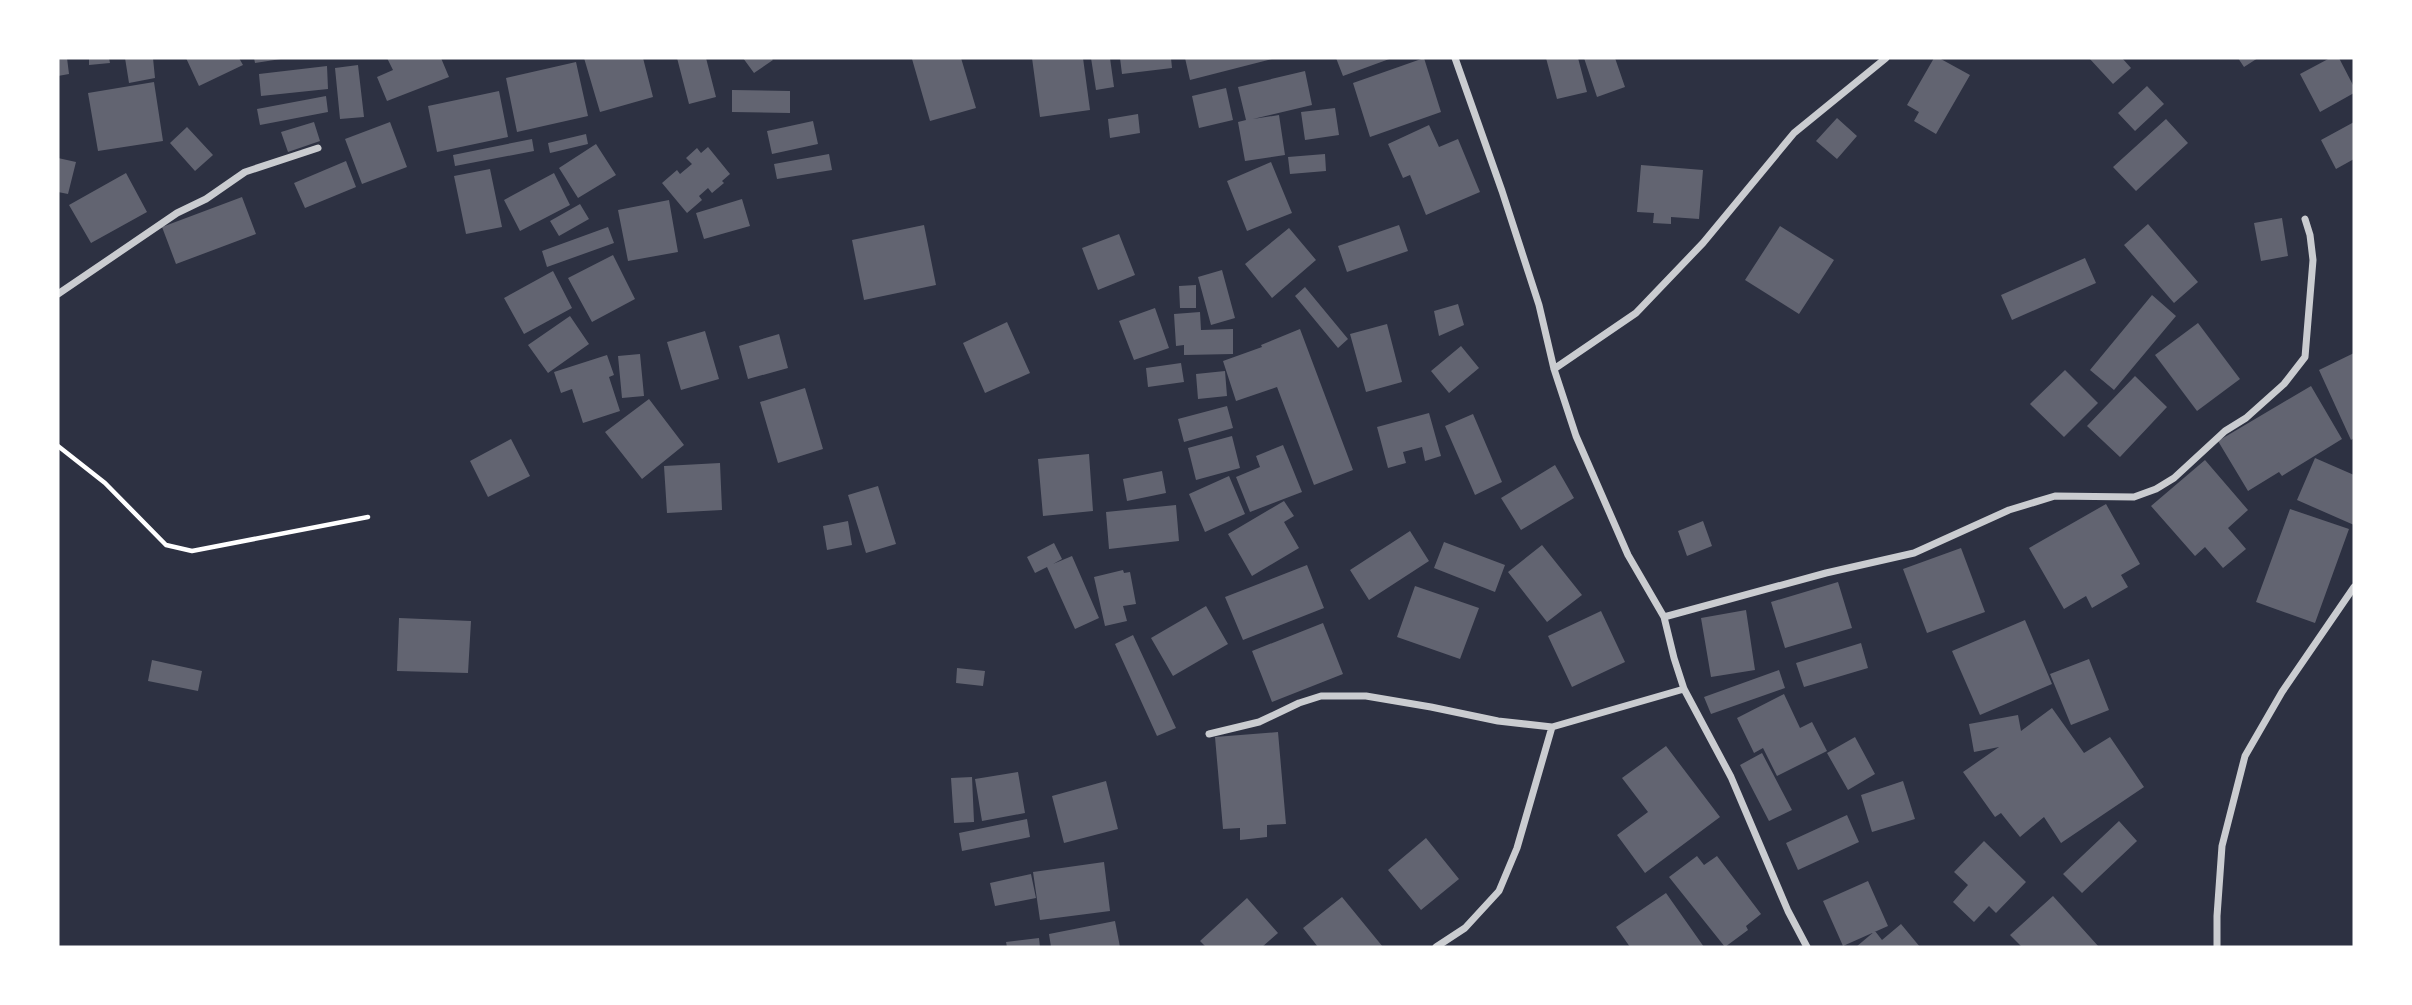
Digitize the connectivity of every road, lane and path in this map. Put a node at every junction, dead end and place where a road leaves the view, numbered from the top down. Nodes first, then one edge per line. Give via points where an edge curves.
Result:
1 (1455, 58) edge
2 (1886, 58) edge
3 (318, 148) dead end
4 (2305, 219) dead end
5 (58, 294) edge
6 (1553, 369) junction
7 (58, 446) edge
8 (368, 517) dead end
9 (2354, 587) edge
10 (1664, 617) junction
11 (1684, 689) junction
12 (1552, 727) junction
13 (1209, 734) dead end
14 (1436, 947) edge
15 (1807, 947) edge
16 (2217, 947) edge

1 - 6 street via 1535,293
2 - 6 street via 1794,133 1703,243 1636,313
3 - 5 street via 245,172
4 - 10 street via 2313,260 2305,356 2284,384 2174,478 2134,497 2056,496 2009,510 1914,553
6 - 10 street via 1576,436 1628,555
7 - 8 path via 105,483 166,545 192,551
9 - 16 street via 2282,692 2245,756 2222,846
10 - 11 street
11 - 12 street
11 - 15 street via 1731,777
12 - 13 street via 1344,695 1321,696 1259,722
12 - 14 street via 1517,848 1499,891 1465,928

